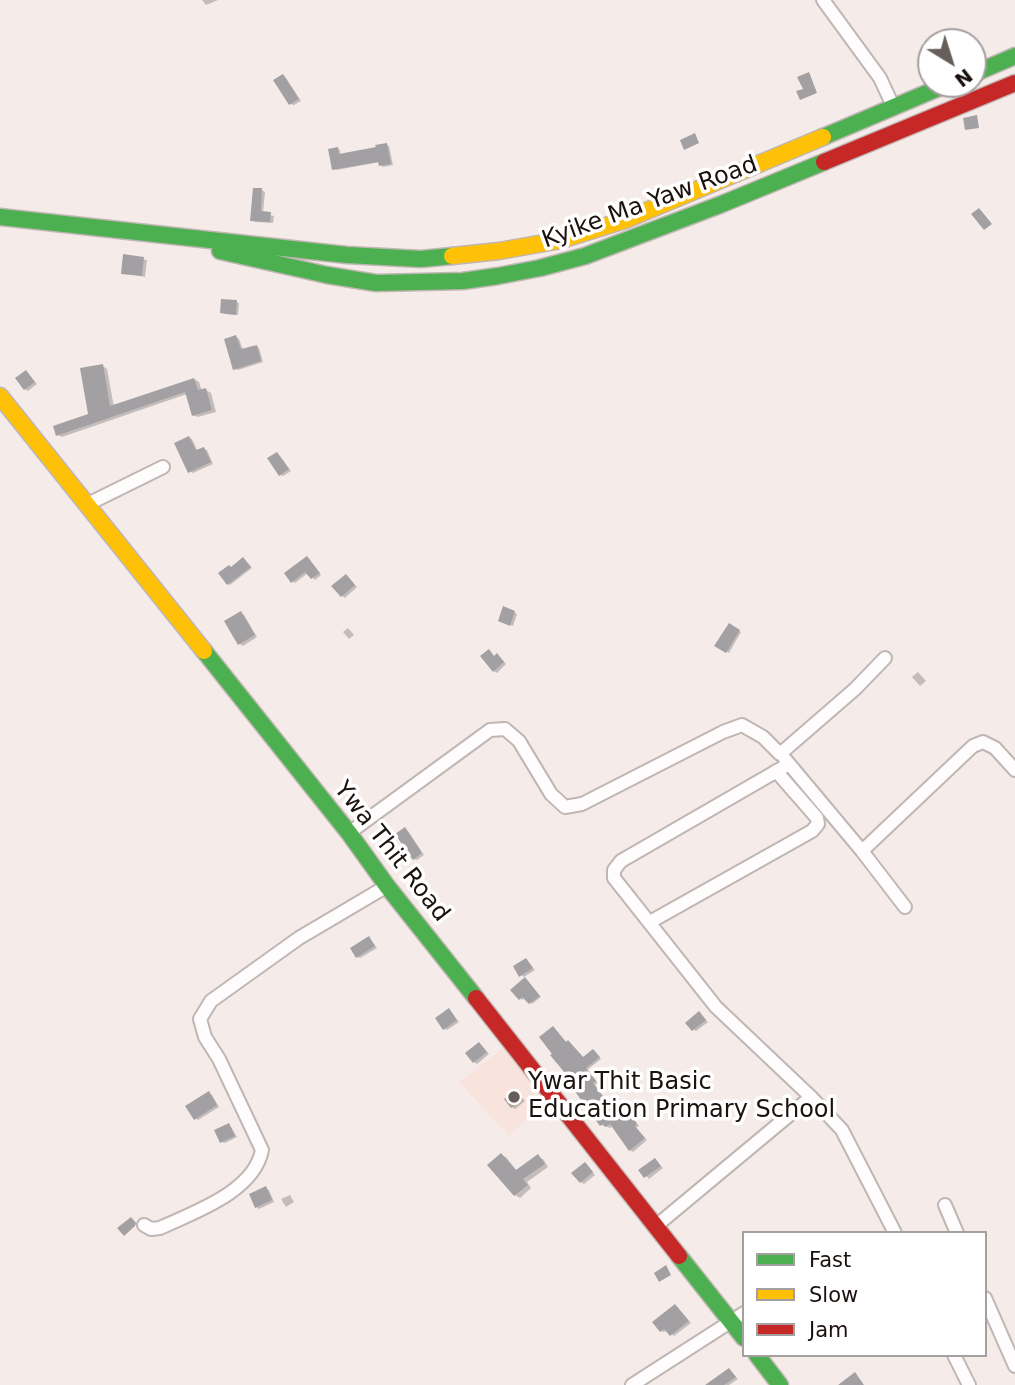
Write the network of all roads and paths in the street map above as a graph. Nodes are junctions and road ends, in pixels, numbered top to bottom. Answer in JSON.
{"nodes":[{"id":1,"x":823,"y":0,"type":"edge"},
{"id":2,"x":1015,"y":56,"type":"edge"},
{"id":3,"x":987,"y":68,"type":"edge"},
{"id":4,"x":1015,"y":83,"type":"edge"},
{"id":5,"x":917,"y":97,"type":"edge"},
{"id":6,"x":893,"y":107,"type":"junction"},
{"id":7,"x":0,"y":217,"type":"edge"},
{"id":8,"x":163,"y":234,"type":"junction"},
{"id":9,"x":0,"y":396,"type":"edge"},
{"id":10,"x":163,"y":467,"type":"dead end"},
{"id":11,"x":86,"y":505,"type":"junction"},
{"id":12,"x":885,"y":658,"type":"dead end"},
{"id":13,"x":785,"y":759,"type":"junction"},
{"id":14,"x":1015,"y":770,"type":"edge"},
{"id":15,"x":776,"y":771,"type":"junction"},
{"id":16,"x":349,"y":833,"type":"junction"},
{"id":17,"x":862,"y":851,"type":"junction"},
{"id":18,"x":387,"y":886,"type":"junction"},
{"id":19,"x":905,"y":907,"type":"dead end"},
{"id":20,"x":650,"y":922,"type":"junction"},
{"id":21,"x":811,"y":1097,"type":"junction"},
{"id":22,"x":945,"y":1205,"type":"dead end"},
{"id":23,"x":144,"y":1224,"type":"dead end"},
{"id":24,"x":656,"y":1226,"type":"junction"},
{"id":25,"x":894,"y":1231,"type":"edge"},
{"id":26,"x":956,"y":1231,"type":"edge"},
{"id":27,"x":987,"y":1303,"type":"edge"},
{"id":28,"x":738,"y":1318,"type":"edge"},
{"id":29,"x":759,"y":1357,"type":"edge"},
{"id":30,"x":955,"y":1357,"type":"edge"},
{"id":31,"x":1015,"y":1366,"type":"edge"},
{"id":32,"x":634,"y":1385,"type":"edge"},
{"id":33,"x":780,"y":1385,"type":"edge"},
{"id":34,"x":969,"y":1385,"type":"edge"}],
"edges":[{"from":1,"to":6,"type":"street"},
{"from":2,"to":3,"type":"main road"},
{"from":4,"to":8,"type":"main road","name":"Kyike Ma Yaw Road"},
{"from":5,"to":6,"type":"main road","name":"Kyike Ma Yaw Road"},
{"from":6,"to":8,"type":"main road","name":"Kyike Ma Yaw Road"},
{"from":7,"to":8,"type":"main road","name":"Kyike Ma Yaw Road"},
{"from":9,"to":11,"type":"main road","name":"Ywa Thit Road"},
{"from":10,"to":11,"type":"street"},
{"from":11,"to":16,"type":"main road","name":"Ywa Thit Road"},
{"from":12,"to":13,"type":"street"},
{"from":13,"to":15,"type":"street"},
{"from":13,"to":16,"type":"street"},
{"from":13,"to":17,"type":"street"},
{"from":14,"to":17,"type":"street"},
{"from":15,"to":20,"type":"street"},
{"from":15,"to":20,"type":"street"},
{"from":16,"to":18,"type":"main road","name":"Ywa Thit Road"},
{"from":17,"to":19,"type":"street"},
{"from":18,"to":23,"type":"street"},
{"from":18,"to":24,"type":"main road","name":"Ywa Thit Road"},
{"from":20,"to":21,"type":"street"},
{"from":21,"to":24,"type":"street"},
{"from":21,"to":25,"type":"street"},
{"from":22,"to":26,"type":"street"},
{"from":24,"to":28,"type":"main road","name":"Ywa Thit Road"},
{"from":27,"to":31,"type":"street"},
{"from":28,"to":32,"type":"street"},
{"from":29,"to":33,"type":"main road"},
{"from":30,"to":34,"type":"street"}]}
